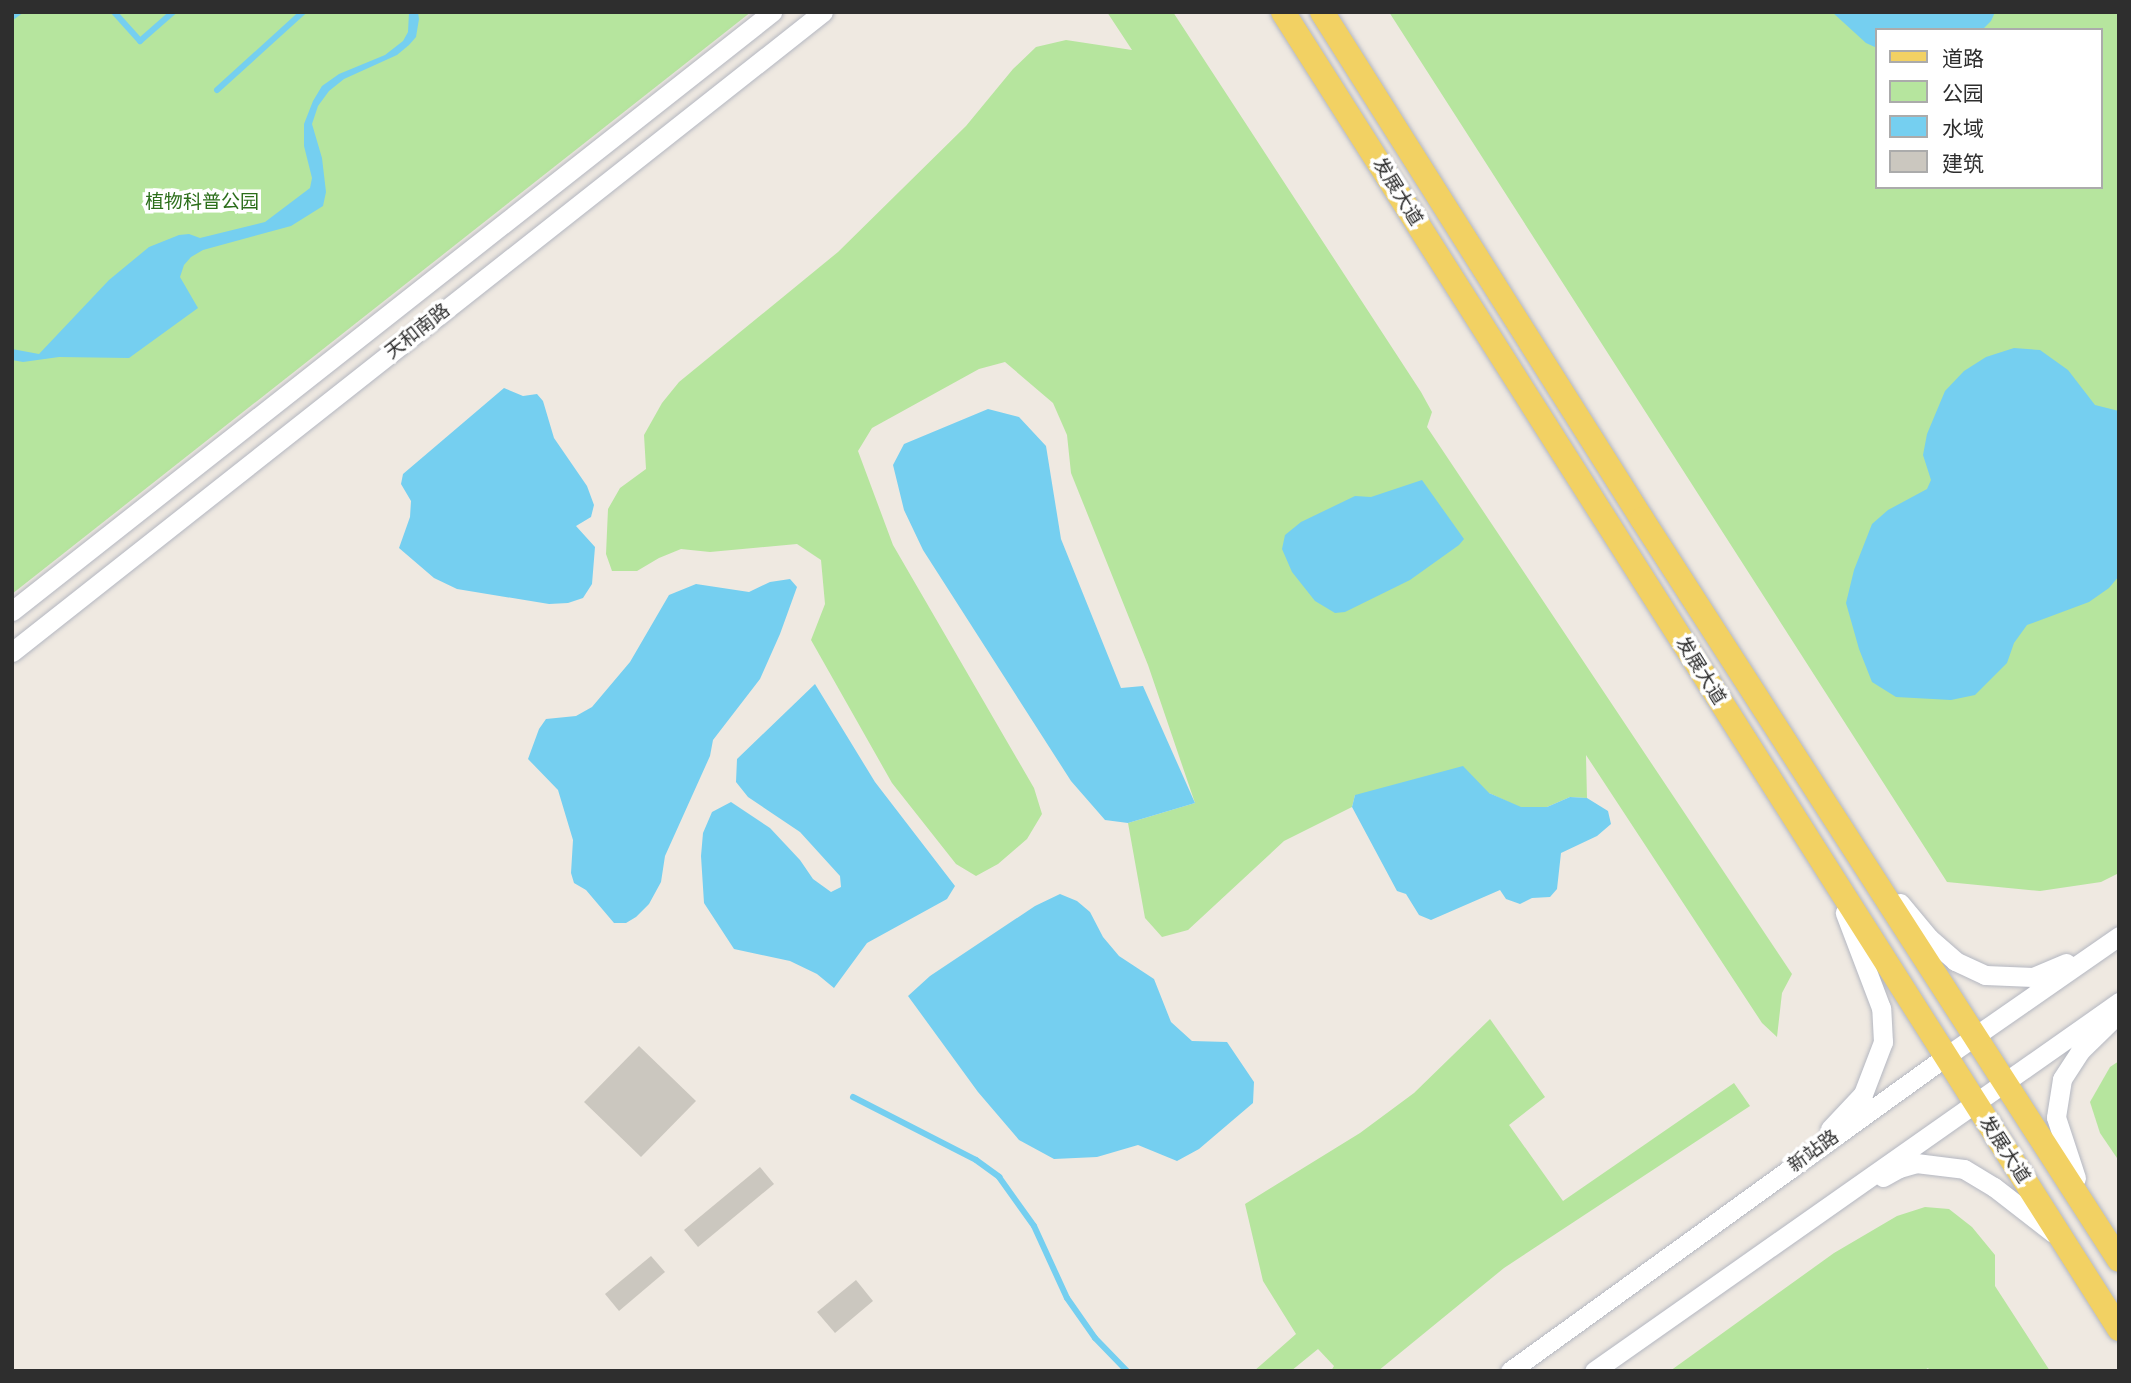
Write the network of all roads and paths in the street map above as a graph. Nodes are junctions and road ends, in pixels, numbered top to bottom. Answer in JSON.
{"nodes":[{"id":1,"x":772,"y":12,"type":"edge"},
{"id":2,"x":823,"y":12,"type":"edge"},
{"id":3,"x":1283,"y":12,"type":"edge"},
{"id":4,"x":1322,"y":12,"type":"edge"},
{"id":5,"x":12,"y":611,"type":"edge"},
{"id":6,"x":12,"y":652,"type":"edge"},
{"id":7,"x":1851,"y":843,"type":"junction"},
{"id":8,"x":1821,"y":862,"type":"junction"},
{"id":9,"x":2119,"y":935,"type":"edge"},
{"id":10,"x":2119,"y":1002,"type":"edge"},
{"id":11,"x":2119,"y":1013,"type":"edge"},
{"id":12,"x":1975,"y":1036,"type":"junction"},
{"id":13,"x":1945,"y":1057,"type":"junction"},
{"id":14,"x":2005,"y":1082,"type":"junction"},
{"id":15,"x":1973,"y":1102,"type":"junction"},
{"id":16,"x":1761,"y":1190,"type":"junction"},
{"id":17,"x":2094,"y":1221,"type":"junction"},
{"id":18,"x":1786,"y":1235,"type":"junction"},
{"id":19,"x":2062,"y":1240,"type":"junction"},
{"id":20,"x":2119,"y":1260,"type":"edge"},
{"id":21,"x":2119,"y":1329,"type":"edge"},
{"id":22,"x":1510,"y":1371,"type":"edge"},
{"id":23,"x":1594,"y":1371,"type":"edge"}],
"edges":[{"from":1,"to":5,"type":"street","name":"天和南路"},
{"from":2,"to":6,"type":"street","name":"天和南路"},
{"from":3,"to":8,"type":"main road","name":"发展大道"},
{"from":4,"to":7,"type":"main road","name":"发展大道"},
{"from":7,"to":9,"type":"street"},
{"from":7,"to":12,"type":"main road","name":"发展大道"},
{"from":8,"to":13,"type":"main road","name":"发展大道"},
{"from":8,"to":16,"type":"street"},
{"from":9,"to":12,"type":"street","name":"新站路"},
{"from":10,"to":14,"type":"street"},
{"from":11,"to":17,"type":"street"},
{"from":12,"to":13,"type":"street","name":"新站路"},
{"from":12,"to":14,"type":"main road","name":"发展大道"},
{"from":13,"to":15,"type":"main road","name":"发展大道"},
{"from":13,"to":16,"type":"street","name":"新站路"},
{"from":14,"to":15,"type":"street"},
{"from":14,"to":17,"type":"main road","name":"发展大道"},
{"from":15,"to":18,"type":"street"},
{"from":15,"to":19,"type":"main road","name":"发展大道"},
{"from":16,"to":22,"type":"street","name":"新站路"},
{"from":17,"to":20,"type":"main road","name":"发展大道"},
{"from":18,"to":19,"type":"street"},
{"from":18,"to":23,"type":"street"},
{"from":19,"to":21,"type":"main road","name":"发展大道"}]}
